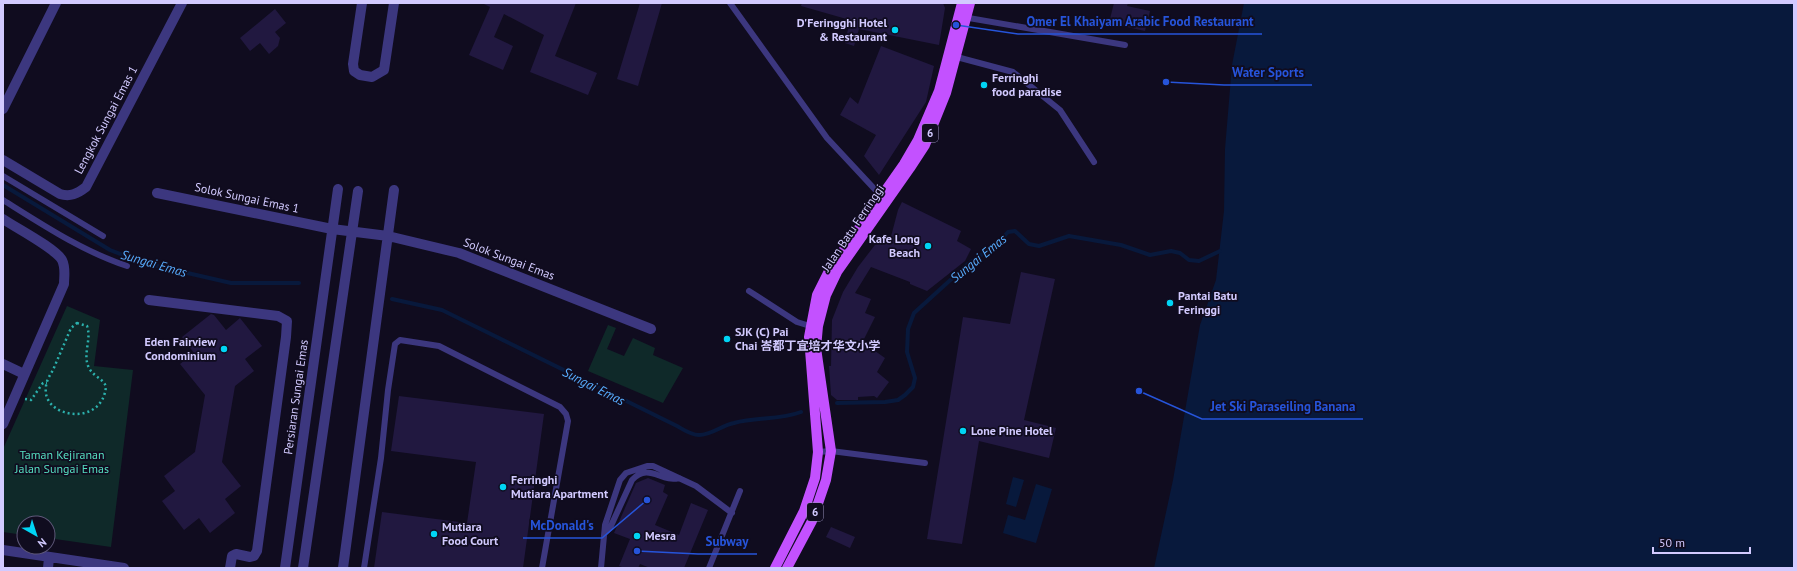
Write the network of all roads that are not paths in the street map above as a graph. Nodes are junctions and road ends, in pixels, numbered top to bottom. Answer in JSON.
{"nodes":[{"id":1,"x":56,"y":3,"type":"edge"},
{"id":2,"x":182,"y":3,"type":"edge"},
{"id":3,"x":362,"y":3,"type":"edge"},
{"id":4,"x":394,"y":3,"type":"edge"},
{"id":5,"x":730,"y":3,"type":"edge"},
{"id":6,"x":962,"y":3,"type":"edge"},
{"id":7,"x":970,"y":3,"type":"edge"},
{"id":8,"x":963,"y":17,"type":"junction"},
{"id":9,"x":1125,"y":45,"type":"dead end"},
{"id":10,"x":953,"y":56,"type":"junction"},
{"id":11,"x":3,"y":109,"type":"edge"},
{"id":12,"x":3,"y":160,"type":"edge"},
{"id":13,"x":1094,"y":162,"type":"dead end"},
{"id":14,"x":3,"y":176,"type":"edge"},
{"id":15,"x":338,"y":189,"type":"dead end"},
{"id":16,"x":394,"y":190,"type":"dead end"},
{"id":17,"x":358,"y":191,"type":"dead end"},
{"id":18,"x":157,"y":193,"type":"dead end"},
{"id":19,"x":883,"y":199,"type":"junction"},
{"id":20,"x":3,"y":200,"type":"edge"},
{"id":21,"x":3,"y":219,"type":"edge"},
{"id":22,"x":332,"y":229,"type":"junction"},
{"id":23,"x":353,"y":231,"type":"junction"},
{"id":24,"x":103,"y":236,"type":"dead end"},
{"id":25,"x":388,"y":236,"type":"junction"},
{"id":26,"x":127,"y":266,"type":"dead end"},
{"id":27,"x":749,"y":291,"type":"dead end"},
{"id":28,"x":149,"y":300,"type":"dead end"},
{"id":29,"x":814,"y":326,"type":"junction"},
{"id":30,"x":651,"y":329,"type":"dead end"},
{"id":31,"x":3,"y":364,"type":"edge"},
{"id":32,"x":24,"y":374,"type":"junction"},
{"id":33,"x":3,"y":424,"type":"edge"},
{"id":34,"x":818,"y":452,"type":"junction"},
{"id":35,"x":831,"y":452,"type":"junction"},
{"id":36,"x":924,"y":464,"type":"dead end"},
{"id":37,"x":679,"y":478,"type":"junction"},
{"id":38,"x":740,"y":491,"type":"dead end"},
{"id":39,"x":732,"y":513,"type":"junction"},
{"id":40,"x":605,"y":533,"type":"junction"},
{"id":41,"x":3,"y":550,"type":"edge"},
{"id":42,"x":49,"y":563,"type":"edge"},
{"id":43,"x":124,"y":568,"type":"edge"},
{"id":44,"x":230,"y":568,"type":"edge"},
{"id":45,"x":285,"y":568,"type":"edge"},
{"id":46,"x":303,"y":568,"type":"edge"},
{"id":47,"x":343,"y":568,"type":"edge"},
{"id":48,"x":364,"y":568,"type":"edge"},
{"id":49,"x":542,"y":568,"type":"edge"},
{"id":50,"x":601,"y":568,"type":"edge"},
{"id":51,"x":710,"y":568,"type":"edge"},
{"id":52,"x":775,"y":568,"type":"edge"},
{"id":53,"x":787,"y":568,"type":"edge"}],
"edges":[{"from":1,"to":11,"type":"street"},
{"from":2,"to":12,"type":"street","name":"Lengkok Sungai Emas 1"},
{"from":3,"to":4,"type":"street"},
{"from":5,"to":19,"type":"lane"},
{"from":6,"to":8,"type":"main road","name":"Jalan Batu Ferringgi","number":"6"},
{"from":7,"to":8,"type":"main road","name":"Jalan Batu Ferringgi","number":"6"},
{"from":8,"to":9,"type":"lane"},
{"from":8,"to":10,"type":"main road","name":"Jalan Batu Ferringgi","number":"6"},
{"from":10,"to":13,"type":"lane"},
{"from":10,"to":19,"type":"main road","name":"Jalan Batu Ferringgi","number":"6"},
{"from":14,"to":24,"type":"lane"},
{"from":15,"to":22,"type":"street","name":"Persiaran Sungai Emas"},
{"from":16,"to":25,"type":"street"},
{"from":17,"to":23,"type":"street"},
{"from":18,"to":22,"type":"street","name":"Solok Sungai Emas 1"},
{"from":19,"to":29,"type":"main road","name":"Jalan Batu Ferringgi","number":"6"},
{"from":20,"to":26,"type":"lane"},
{"from":21,"to":32,"type":"street"},
{"from":22,"to":23,"type":"street","name":"Solok Sungai Emas 1"},
{"from":22,"to":45,"type":"street","name":"Persiaran Sungai Emas"},
{"from":23,"to":25,"type":"street","name":"Solok Sungai Emas"},
{"from":23,"to":46,"type":"street"},
{"from":25,"to":30,"type":"street","name":"Solok Sungai Emas"},
{"from":25,"to":47,"type":"street"},
{"from":27,"to":29,"type":"lane"},
{"from":28,"to":44,"type":"street"},
{"from":29,"to":34,"type":"main road","name":"Jalan Batu Ferringgi","number":"6"},
{"from":29,"to":35,"type":"main road","name":"Jalan Batu Ferringgi","number":"6"},
{"from":31,"to":32,"type":"street"},
{"from":32,"to":33,"type":"street"},
{"from":34,"to":35,"type":"lane"},
{"from":34,"to":52,"type":"main road","name":"Jalan Batu Ferringgi","number":"6"},
{"from":35,"to":36,"type":"lane"},
{"from":35,"to":53,"type":"main road","name":"Jalan Batu Ferringgi","number":"6"},
{"from":37,"to":39,"type":"lane"},
{"from":37,"to":40,"type":"lane"},
{"from":37,"to":40,"type":"lane"},
{"from":38,"to":39,"type":"lane"},
{"from":39,"to":51,"type":"lane"},
{"from":40,"to":50,"type":"lane"},
{"from":41,"to":42,"type":"street"},
{"from":42,"to":43,"type":"street"},
{"from":48,"to":49,"type":"lane"}]}
